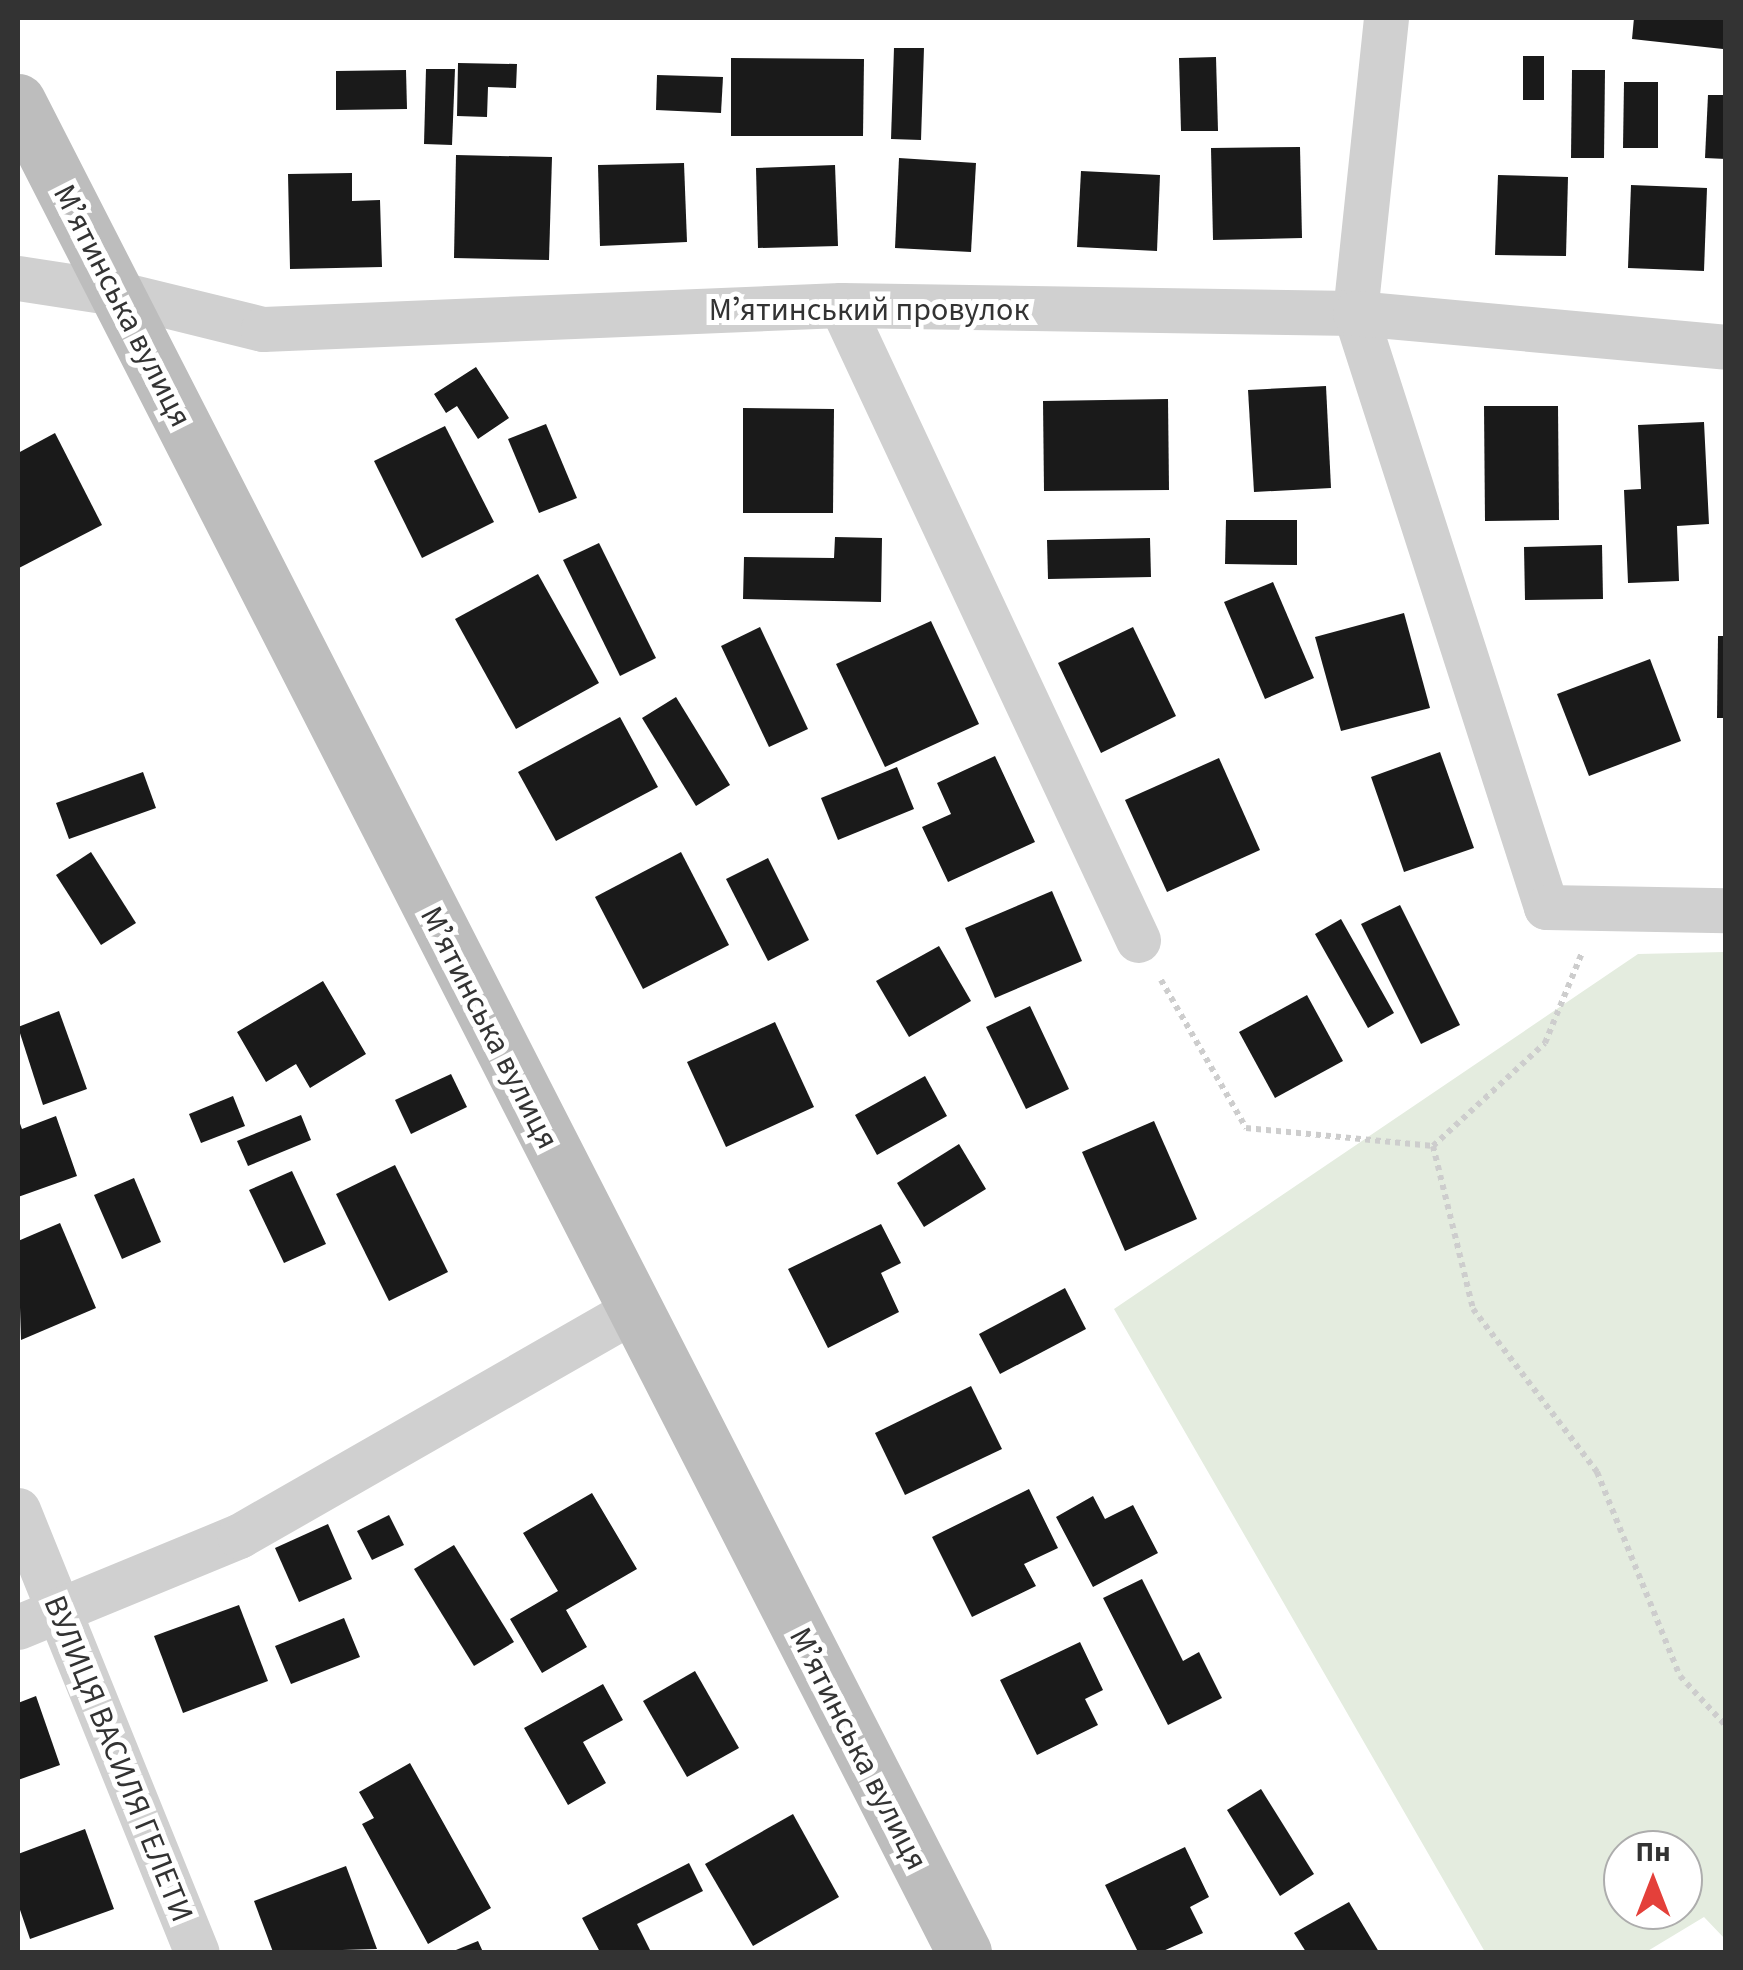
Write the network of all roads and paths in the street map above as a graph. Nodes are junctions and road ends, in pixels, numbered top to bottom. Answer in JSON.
{"nodes":[{"id":1,"x":1386,"y":18,"type":"edge"},
{"id":2,"x":18,"y":101,"type":"edge"},
{"id":3,"x":18,"y":278,"type":"edge"},
{"id":4,"x":116,"y":292,"type":"junction"},
{"id":5,"x":841,"y":305,"type":"junction"},
{"id":6,"x":1355,"y":313,"type":"junction"},
{"id":7,"x":1726,"y":347,"type":"edge"},
{"id":8,"x":1600,"y":908,"type":"junction"},
{"id":9,"x":1726,"y":910,"type":"edge"},
{"id":10,"x":1138,"y":940,"type":"joint"},
{"id":11,"x":1433,"y":1146,"type":"junction"},
{"id":12,"x":632,"y":1311,"type":"junction"},
{"id":13,"x":18,"y":1510,"type":"edge"},
{"id":14,"x":38,"y":1619,"type":"edge"},
{"id":15,"x":1726,"y":1726,"type":"edge"},
{"id":16,"x":196,"y":1952,"type":"edge"},
{"id":17,"x":964,"y":1952,"type":"edge"}],
"edges":[{"from":1,"to":6,"type":"street"},
{"from":2,"to":4,"type":"street","name":"Мʼятинська вулиця"},
{"from":3,"to":4,"type":"street","name":"Мʼятинський провулок"},
{"from":4,"to":5,"type":"street","name":"Мʼятинський провулок"},
{"from":4,"to":12,"type":"street","name":"Мʼятинська вулиця"},
{"from":5,"to":6,"type":"street","name":"Мʼятинський провулок"},
{"from":5,"to":10,"type":"street"},
{"from":6,"to":7,"type":"street","name":"Мʼятинський провулок"},
{"from":6,"to":8,"type":"street"},
{"from":8,"to":9,"type":"street"},
{"from":8,"to":11,"type":"path"},
{"from":10,"to":11,"type":"path"},
{"from":11,"to":15,"type":"path"},
{"from":12,"to":14,"type":"street"},
{"from":12,"to":17,"type":"street","name":"Мʼятинська вулиця"},
{"from":13,"to":14,"type":"street","name":"ВУЛИЦЯ ВАСИЛЯ ГЕЛЕТИ"},
{"from":14,"to":16,"type":"street","name":"ВУЛИЦЯ ВАСИЛЯ ГЕЛЕТИ"}]}
